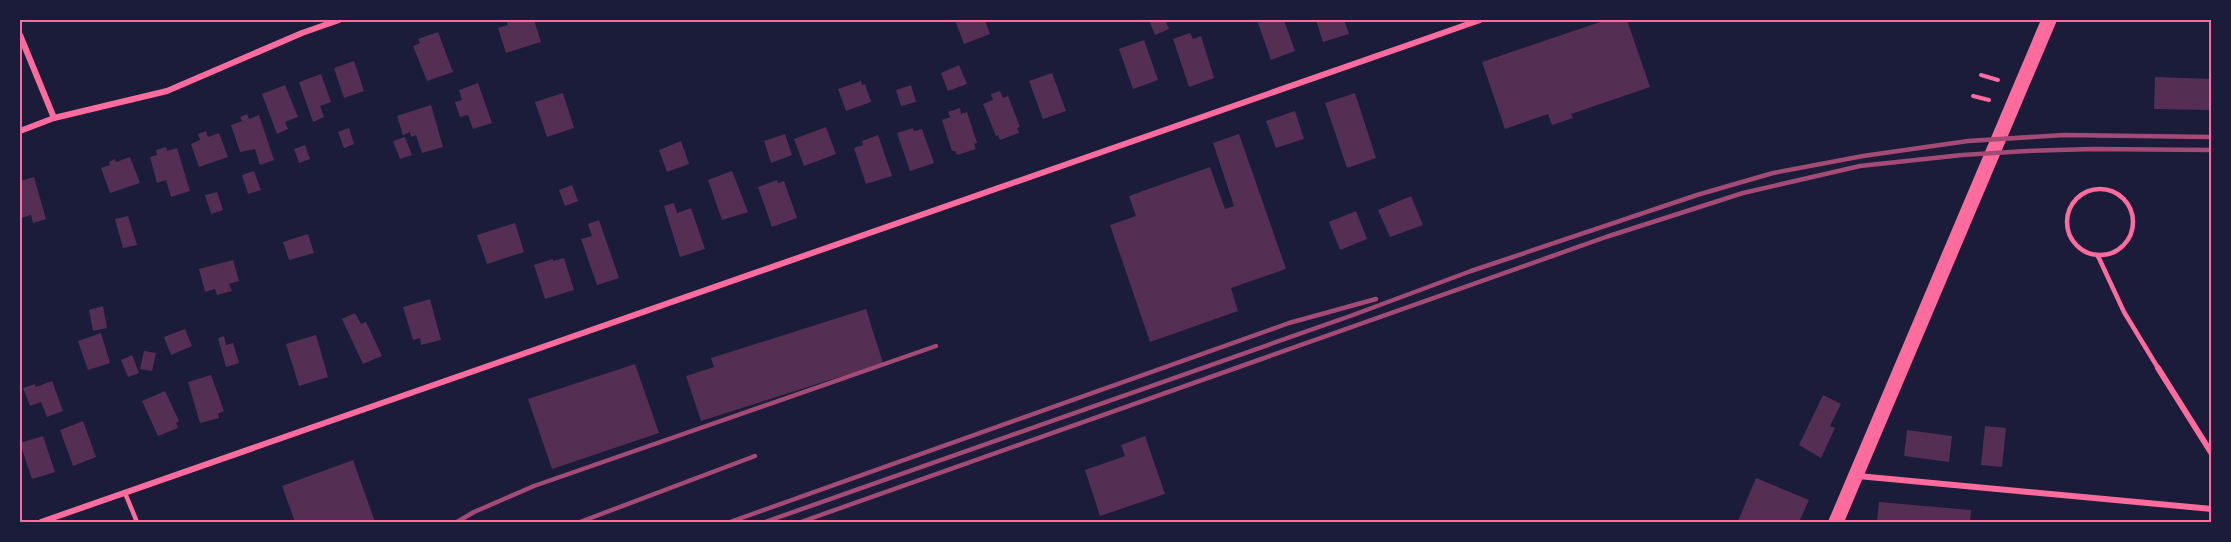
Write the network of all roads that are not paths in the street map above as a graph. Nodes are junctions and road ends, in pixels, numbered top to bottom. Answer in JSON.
{"nodes":[{"id":1,"x":339,"y":20,"type":"edge"},
{"id":2,"x":1480,"y":20,"type":"edge"},
{"id":3,"x":2049,"y":20,"type":"edge"},
{"id":4,"x":20,"y":35,"type":"edge"},
{"id":5,"x":54,"y":118,"type":"junction"},
{"id":6,"x":20,"y":130,"type":"edge"},
{"id":7,"x":2098,"y":256,"type":"junction"},
{"id":8,"x":2158,"y":368,"type":"joint"},
{"id":9,"x":2211,"y":454,"type":"edge"},
{"id":10,"x":1857,"y":476,"type":"junction"},
{"id":11,"x":125,"y":493,"type":"junction"},
{"id":12,"x":2211,"y":510,"type":"edge"},
{"id":13,"x":41,"y":522,"type":"edge"},
{"id":14,"x":136,"y":522,"type":"edge"},
{"id":15,"x":1836,"y":522,"type":"edge"}],
"edges":[{"from":1,"to":5,"type":"street"},
{"from":2,"to":11,"type":"street"},
{"from":3,"to":10,"type":"main road"},
{"from":4,"to":5,"type":"street"},
{"from":5,"to":6,"type":"street"},
{"from":7,"to":7,"type":"lane"},
{"from":7,"to":8,"type":"lane"},
{"from":8,"to":9,"type":"street"},
{"from":10,"to":12,"type":"street"},
{"from":10,"to":15,"type":"main road"},
{"from":11,"to":13,"type":"street"},
{"from":11,"to":14,"type":"lane"}]}
